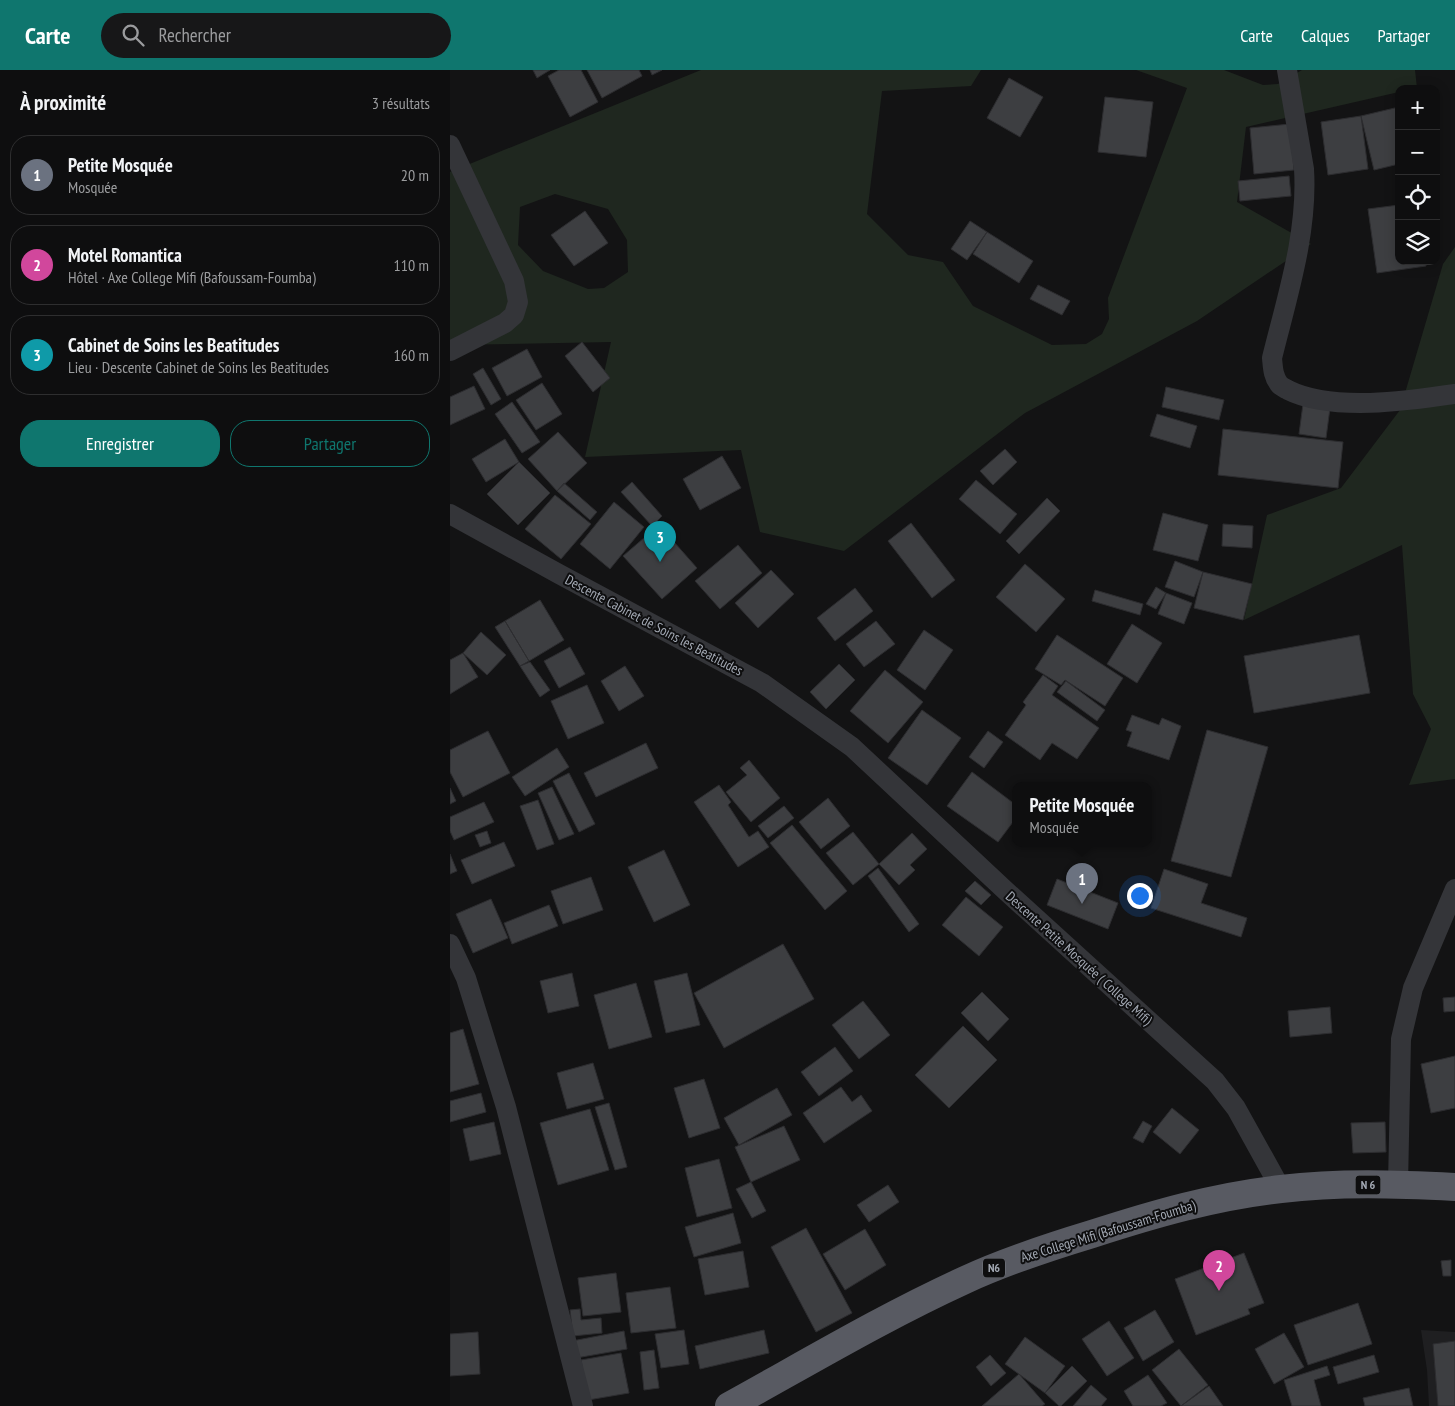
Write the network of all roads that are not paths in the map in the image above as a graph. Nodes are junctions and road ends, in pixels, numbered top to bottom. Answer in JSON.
{"nodes":[{"id":1,"x":1287,"y":70,"type":"edge"},
{"id":2,"x":450,"y":146,"type":"edge"},
{"id":3,"x":450,"y":351,"type":"edge"},
{"id":4,"x":1455,"y":394,"type":"edge"},
{"id":5,"x":450,"y":514,"type":"edge"},
{"id":6,"x":852,"y":746,"type":"joint"},
{"id":7,"x":1455,"y":889,"type":"edge"},
{"id":8,"x":450,"y":944,"type":"edge"},
{"id":9,"x":1398,"y":1185,"type":"junction"},
{"id":10,"x":1455,"y":1187,"type":"edge"},
{"id":11,"x":1281,"y":1189,"type":"junction"},
{"id":12,"x":583,"y":1406,"type":"edge"},
{"id":13,"x":729,"y":1406,"type":"edge"}],
"edges":[{"from":1,"to":4,"type":"street"},
{"from":2,"to":3,"type":"street"},
{"from":5,"to":6,"type":"street","name":"Descente Cabinet de Soins les Beatitudes"},
{"from":6,"to":11,"type":"street","name":"Descente Petite Mosquée ( College Mifi)"},
{"from":7,"to":9,"type":"street"},
{"from":8,"to":12,"type":"street"},
{"from":9,"to":10,"type":"highway","number":"N 6"},
{"from":9,"to":11,"type":"highway","number":"N 6"},
{"from":11,"to":13,"type":"highway","name":"Axe College Mifi (Bafoussam-Foumba)","number":"N6"}]}
